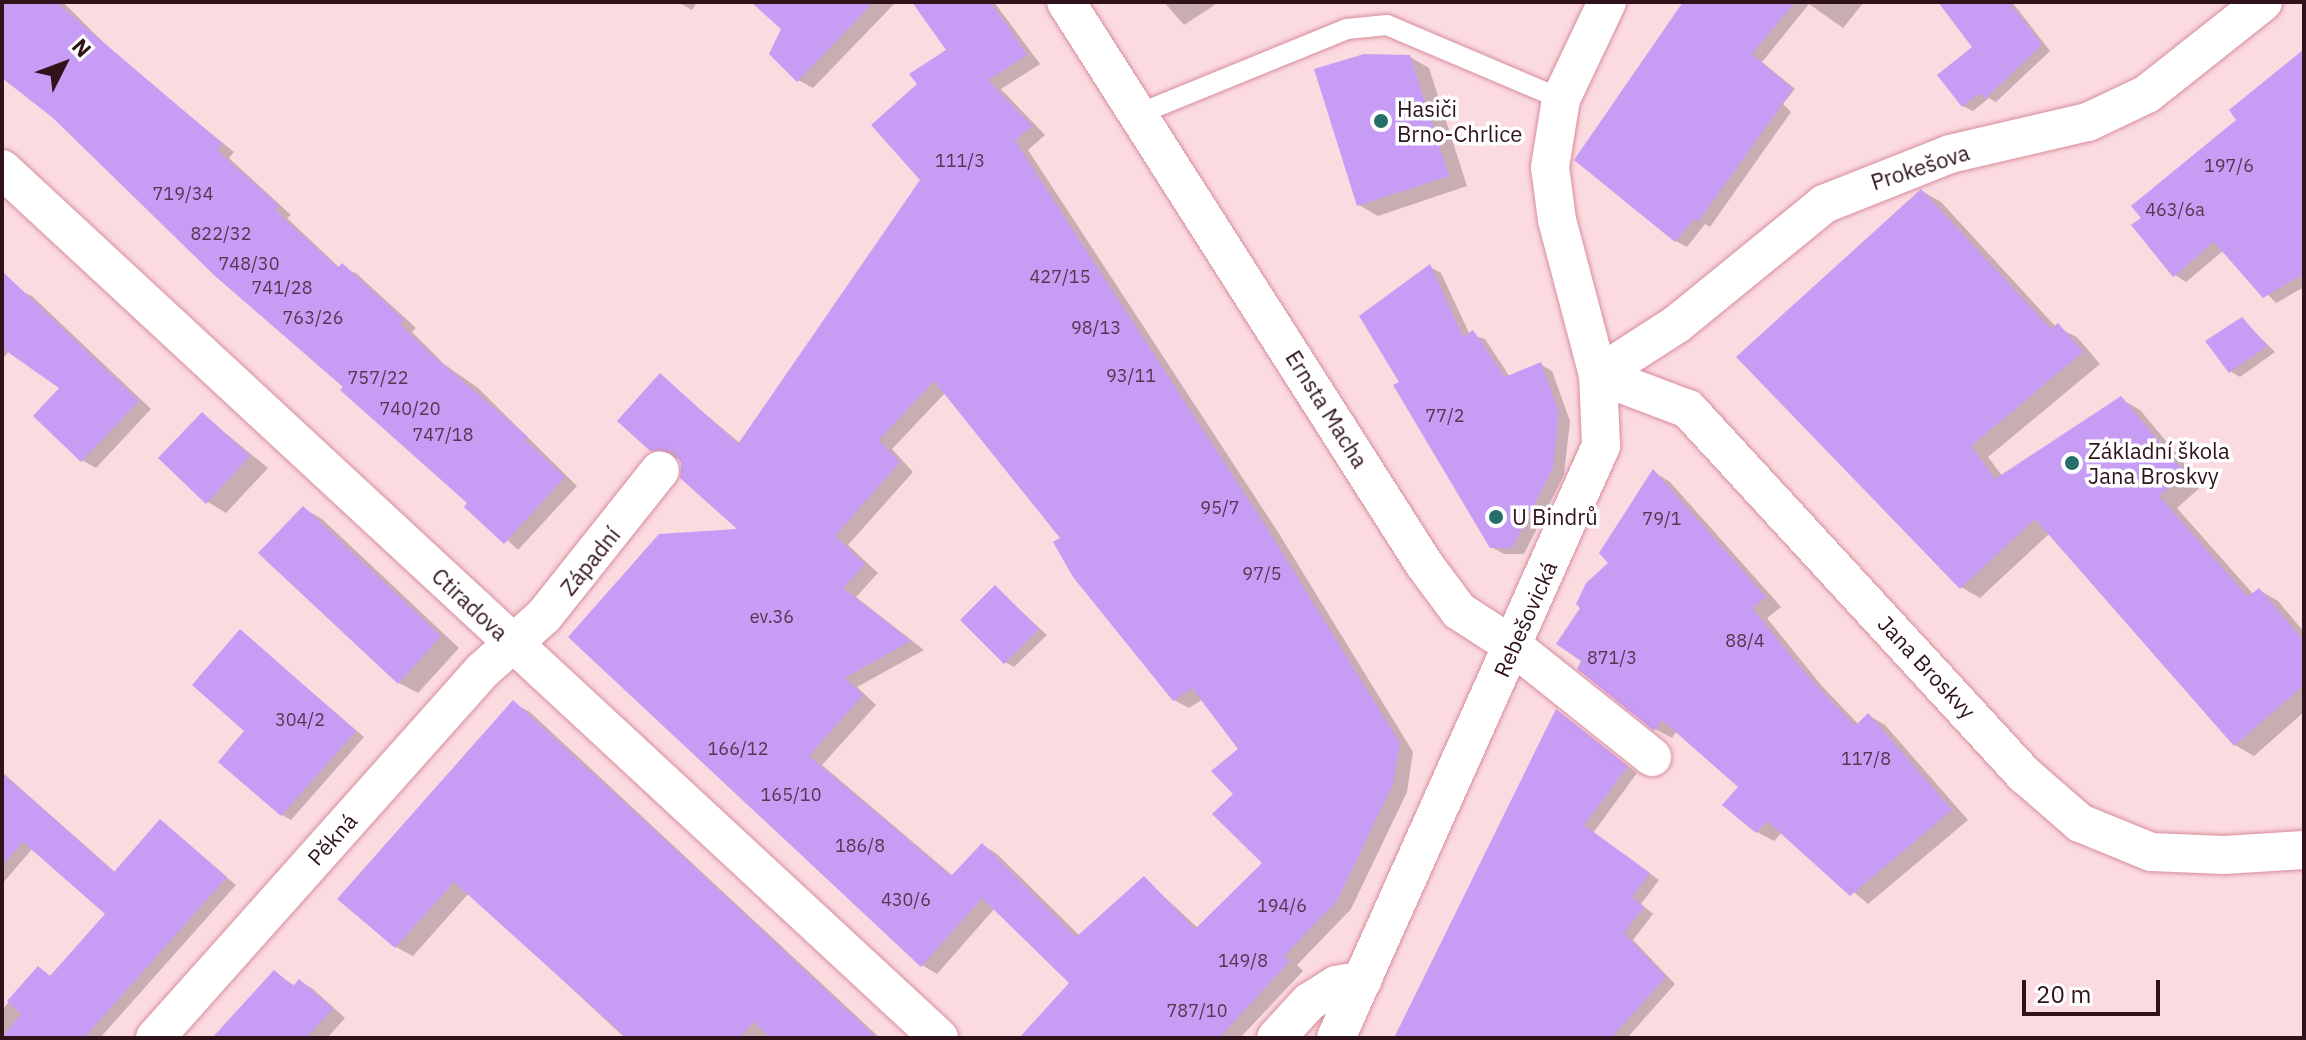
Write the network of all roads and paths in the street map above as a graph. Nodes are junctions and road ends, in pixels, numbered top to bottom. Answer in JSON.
{"nodes":[{"id":1,"x":1066,"y":2,"type":"edge"},
{"id":2,"x":1607,"y":2,"type":"edge"},
{"id":3,"x":2263,"y":2,"type":"edge"},
{"id":4,"x":1561,"y":99,"type":"junction"},
{"id":5,"x":1141,"y":113,"type":"junction"},
{"id":6,"x":2,"y":169,"type":"edge"},
{"id":7,"x":1598,"y":375,"type":"junction"},
{"id":8,"x":660,"y":470,"type":"dead end"},
{"id":9,"x":512,"y":643,"type":"junction"},
{"id":10,"x":1513,"y":646,"type":"junction"},
{"id":11,"x":1652,"y":757,"type":"dead end"},
{"id":12,"x":2304,"y":850,"type":"edge"},
{"id":13,"x":1363,"y":980,"type":"junction"},
{"id":14,"x":155,"y":1038,"type":"edge"},
{"id":15,"x":939,"y":1038,"type":"edge"},
{"id":16,"x":1276,"y":1038,"type":"edge"},
{"id":17,"x":1336,"y":1038,"type":"edge"}],
"edges":[{"from":1,"to":5,"type":"street","name":"Ernsta Macha"},
{"from":2,"to":4,"type":"street","name":"Rebešovická"},
{"from":3,"to":7,"type":"street","name":"Prokešova"},
{"from":4,"to":5,"type":"lane"},
{"from":4,"to":7,"type":"street","name":"Rebešovická"},
{"from":5,"to":10,"type":"street","name":"Ernsta Macha"},
{"from":6,"to":9,"type":"street","name":"Ctiradova"},
{"from":7,"to":10,"type":"street","name":"Rebešovická"},
{"from":7,"to":12,"type":"street","name":"Jana Broskvy"},
{"from":8,"to":9,"type":"street","name":"Západní"},
{"from":9,"to":14,"type":"street","name":"Pěkná"},
{"from":9,"to":15,"type":"street","name":"Ctiradova"},
{"from":10,"to":11,"type":"street","name":"Ernsta Macha"},
{"from":10,"to":13,"type":"street","name":"Rebešovická"},
{"from":13,"to":16,"type":"street"},
{"from":13,"to":17,"type":"street","name":"Rebešovická"}]}
